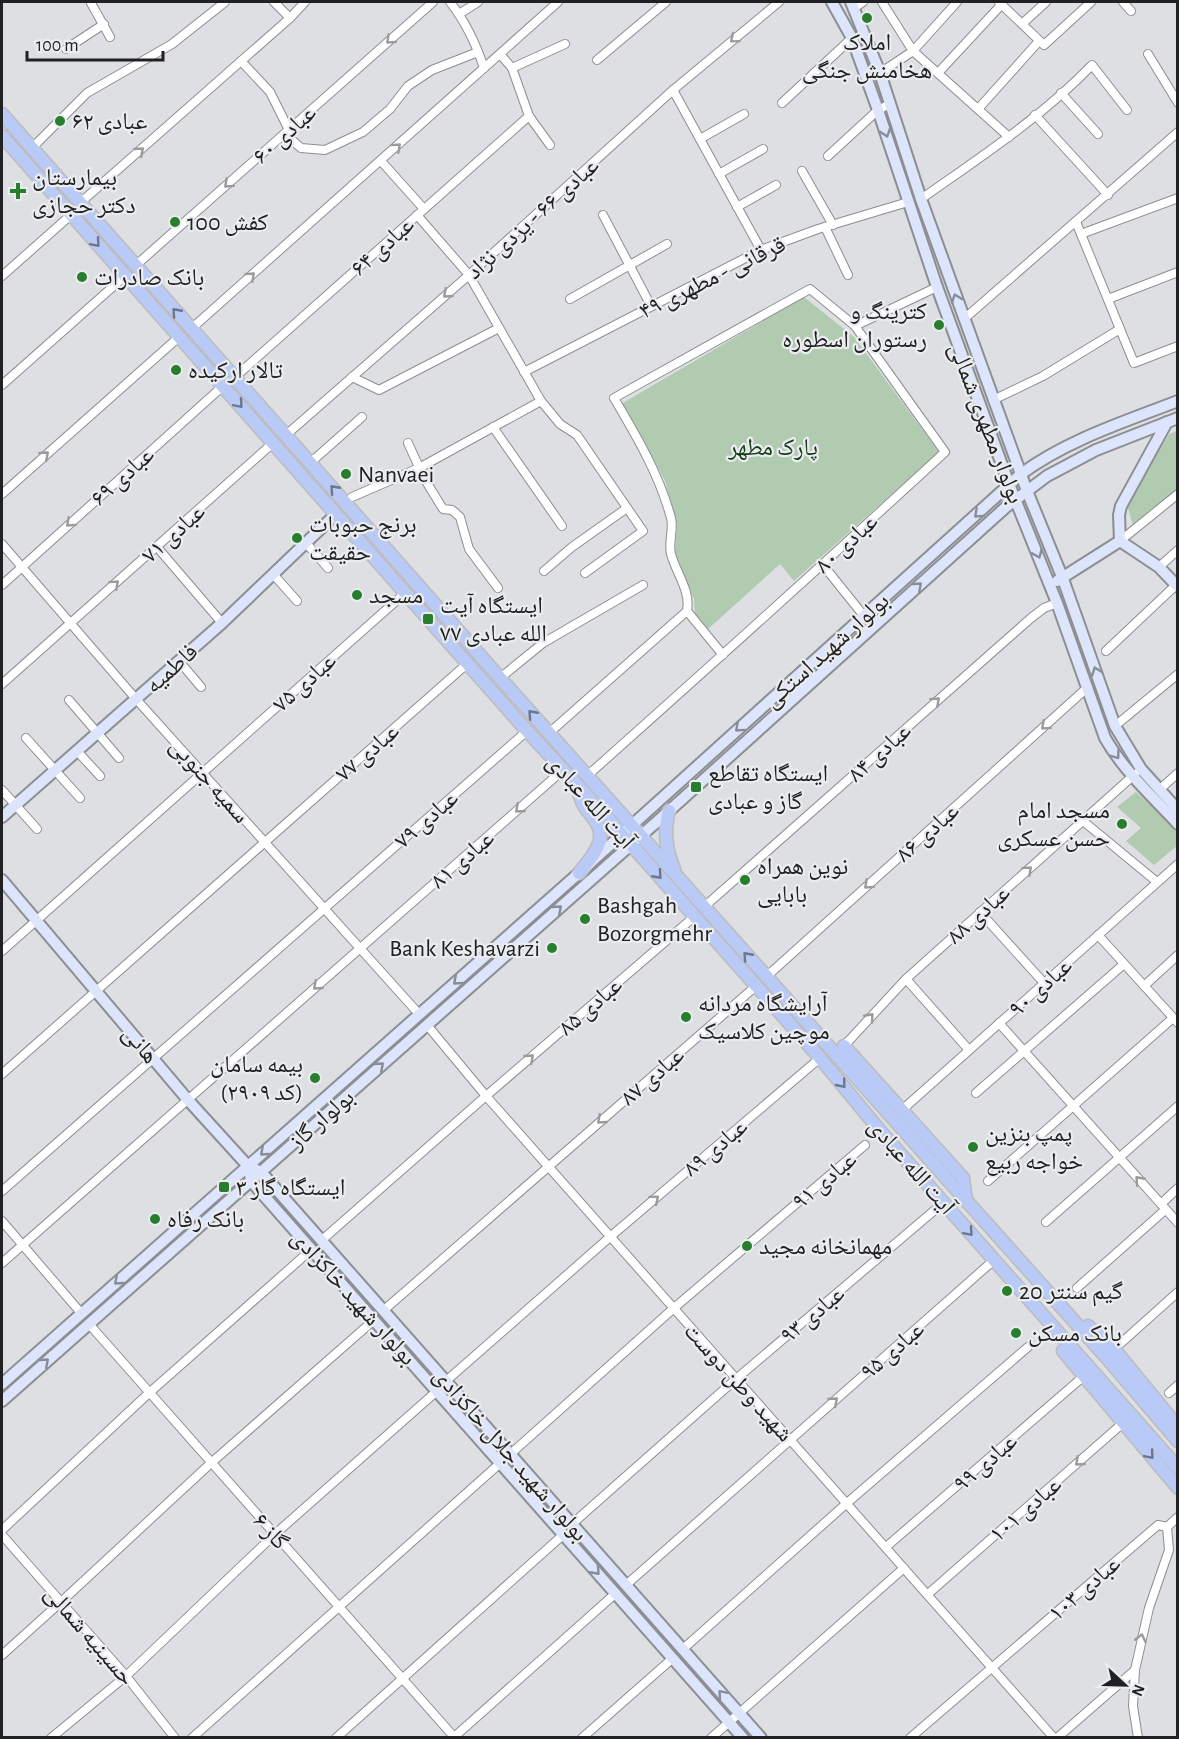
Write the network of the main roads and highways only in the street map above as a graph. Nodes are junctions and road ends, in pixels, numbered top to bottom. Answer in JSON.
{"nodes":[{"id":1,"x":832,"y":2,"type":"edge"},
{"id":2,"x":856,"y":4,"type":"edge"},
{"id":3,"x":2,"y":114,"type":"edge"},
{"id":4,"x":2,"y":136,"type":"edge"},
{"id":5,"x":2,"y":151,"type":"edge"},
{"id":6,"x":15,"y":151,"type":"junction"},
{"id":7,"x":1178,"y":401,"type":"edge"},
{"id":8,"x":1172,"y":420,"type":"edge"},
{"id":9,"x":1021,"y":474,"type":"junction"},
{"id":10,"x":1009,"y":484,"type":"junction"},
{"id":11,"x":1027,"y":491,"type":"junction"},
{"id":12,"x":1016,"y":500,"type":"junction"},
{"id":13,"x":336,"y":514,"type":"junction"},
{"id":14,"x":1120,"y":541,"type":"junction"},
{"id":15,"x":1063,"y":579,"type":"junction"},
{"id":16,"x":1050,"y":583,"type":"junction"},
{"id":17,"x":1177,"y":586,"type":"edge"},
{"id":18,"x":1137,"y":772,"type":"junction"},
{"id":19,"x":576,"y":786,"type":"junction"},
{"id":20,"x":1178,"y":810,"type":"edge"},
{"id":21,"x":669,"y":811,"type":"junction"},
{"id":22,"x":2,"y":817,"type":"edge"},
{"id":23,"x":1178,"y":824,"type":"edge"},
{"id":24,"x":626,"y":830,"type":"junction"},
{"id":25,"x":636,"y":841,"type":"junction"},
{"id":26,"x":579,"y":873,"type":"junction"},
{"id":27,"x":676,"y":876,"type":"junction"},
{"id":28,"x":2,"y":880,"type":"edge"},
{"id":29,"x":844,"y":1046,"type":"road end"},
{"id":30,"x":858,"y":1078,"type":"junction"},
{"id":31,"x":877,"y":1082,"type":"junction"},
{"id":32,"x":898,"y":1115,"type":"junction"},
{"id":33,"x":881,"y":1132,"type":"junction"},
{"id":34,"x":248,"y":1166,"type":"junction"},
{"id":35,"x":261,"y":1172,"type":"junction"},
{"id":36,"x":251,"y":1181,"type":"junction"},
{"id":37,"x":1066,"y":1313,"type":"junction"},
{"id":38,"x":1052,"y":1326,"type":"junction"},
{"id":39,"x":2,"y":1384,"type":"edge"},
{"id":40,"x":2,"y":1401,"type":"edge"},
{"id":41,"x":1178,"y":1427,"type":"edge"},
{"id":42,"x":1178,"y":1441,"type":"edge"},
{"id":43,"x":1178,"y":1468,"type":"edge"},
{"id":44,"x":1178,"y":1488,"type":"edge"},
{"id":45,"x":743,"y":1737,"type":"edge"},
{"id":46,"x":761,"y":1737,"type":"edge"}],
"edges":[{"from":1,"to":10,"type":"main road","name":"بولوار مطهری شمالی","one_way":true},
{"from":9,"to":2,"type":"main road","name":"بولوار مطهری شمالی","one_way":true},
{"from":24,"to":3,"type":"main road","name":"آیت الله عبادی","one_way":true},
{"from":4,"to":6,"type":"main road","name":"آیت الله عبادی"},
{"from":5,"to":6,"type":"main road"},
{"from":6,"to":13,"type":"main road","name":"آیت الله عبادی","one_way":true},
{"from":7,"to":9,"type":"main road","name":"بولوار شهید استکی"},
{"from":8,"to":11,"type":"main road","name":"بولوار شهید استکی"},
{"from":8,"to":14,"type":"main road"},
{"from":9,"to":10,"type":"main road","name":"بولوار شهید استکی"},
{"from":9,"to":11,"type":"main road","name":"بولوار مطهری شمالی"},
{"from":10,"to":12,"type":"main road","name":"بولوار مطهری شمالی"},
{"from":10,"to":24,"type":"main road","name":"بولوار شهید استکی","one_way":true},
{"from":11,"to":12,"type":"main road","name":"بولوار شهید استکی"},
{"from":11,"to":15,"type":"main road","name":"بولوار مطهری شمالی"},
{"from":12,"to":16,"type":"main road","name":"بولوار مطهری شمالی","one_way":true},
{"from":21,"to":12,"type":"main road","name":"بولوار شهید استکی","one_way":true},
{"from":13,"to":19,"type":"main road","name":"آیت الله عبادی"},
{"from":13,"to":22,"type":"main road","name":"فاطمیه"},
{"from":14,"to":15,"type":"main road"},
{"from":14,"to":17,"type":"main road"},
{"from":15,"to":16,"type":"main road"},
{"from":18,"to":15,"type":"main road","name":"بولوار مطهری شمالی","one_way":true},
{"from":16,"to":18,"type":"main road","name":"بولوار مطهری شمالی","one_way":true},
{"from":18,"to":20,"type":"main road","name":"بولوار مطهری شمالی"},
{"from":18,"to":23,"type":"main road","name":"بولوار مطهری شمالی"},
{"from":19,"to":24,"type":"main road","name":"آیت الله عبادی"},
{"from":19,"to":26,"type":"main road"},
{"from":21,"to":25,"type":"main road","name":"بولوار شهید استکی"},
{"from":21,"to":27,"type":"main road"},
{"from":24,"to":25,"type":"main road","name":"آیت الله عبادی"},
{"from":24,"to":26,"type":"main road","name":"بولوار گاز"},
{"from":25,"to":27,"type":"main road","name":"آیت الله عبادی"},
{"from":25,"to":33,"type":"main road","name":"آیت الله عبادی","one_way":true},
{"from":35,"to":25,"type":"main road","name":"بولوار گاز","one_way":true},
{"from":26,"to":34,"type":"main road","name":"بولوار گاز","one_way":true},
{"from":30,"to":27,"type":"main road","name":"آیت الله عبادی","one_way":true},
{"from":28,"to":34,"type":"main road","name":"هانی"},
{"from":29,"to":31,"type":"main road"},
{"from":30,"to":31,"type":"main road"},
{"from":30,"to":32,"type":"main road","name":"آیت الله عبادی"},
{"from":31,"to":32,"type":"main road"},
{"from":32,"to":33,"type":"main road"},
{"from":32,"to":37,"type":"main road","name":"آیت الله عبادی"},
{"from":33,"to":38,"type":"main road","name":"آیت الله عبادی","one_way":true},
{"from":34,"to":35,"type":"main road"},
{"from":34,"to":36,"type":"main road"},
{"from":34,"to":39,"type":"main road","name":"بولوار گاز","one_way":true},
{"from":35,"to":36,"type":"main road","name":"بولوار گاز"},
{"from":46,"to":35,"type":"main road","name":"بولوار شهید جلال خاکزادی","one_way":true},
{"from":40,"to":36,"type":"main road","name":"بولوار گاز","one_way":true},
{"from":36,"to":45,"type":"main road","name":"بولوار شهید خاکزادی","one_way":true},
{"from":37,"to":41,"type":"main road"},
{"from":37,"to":42,"type":"main road","name":"آیت الله عبادی"},
{"from":38,"to":43,"type":"main road","name":"آیت الله عبادی"},
{"from":38,"to":44,"type":"main road","one_way":true}]}
